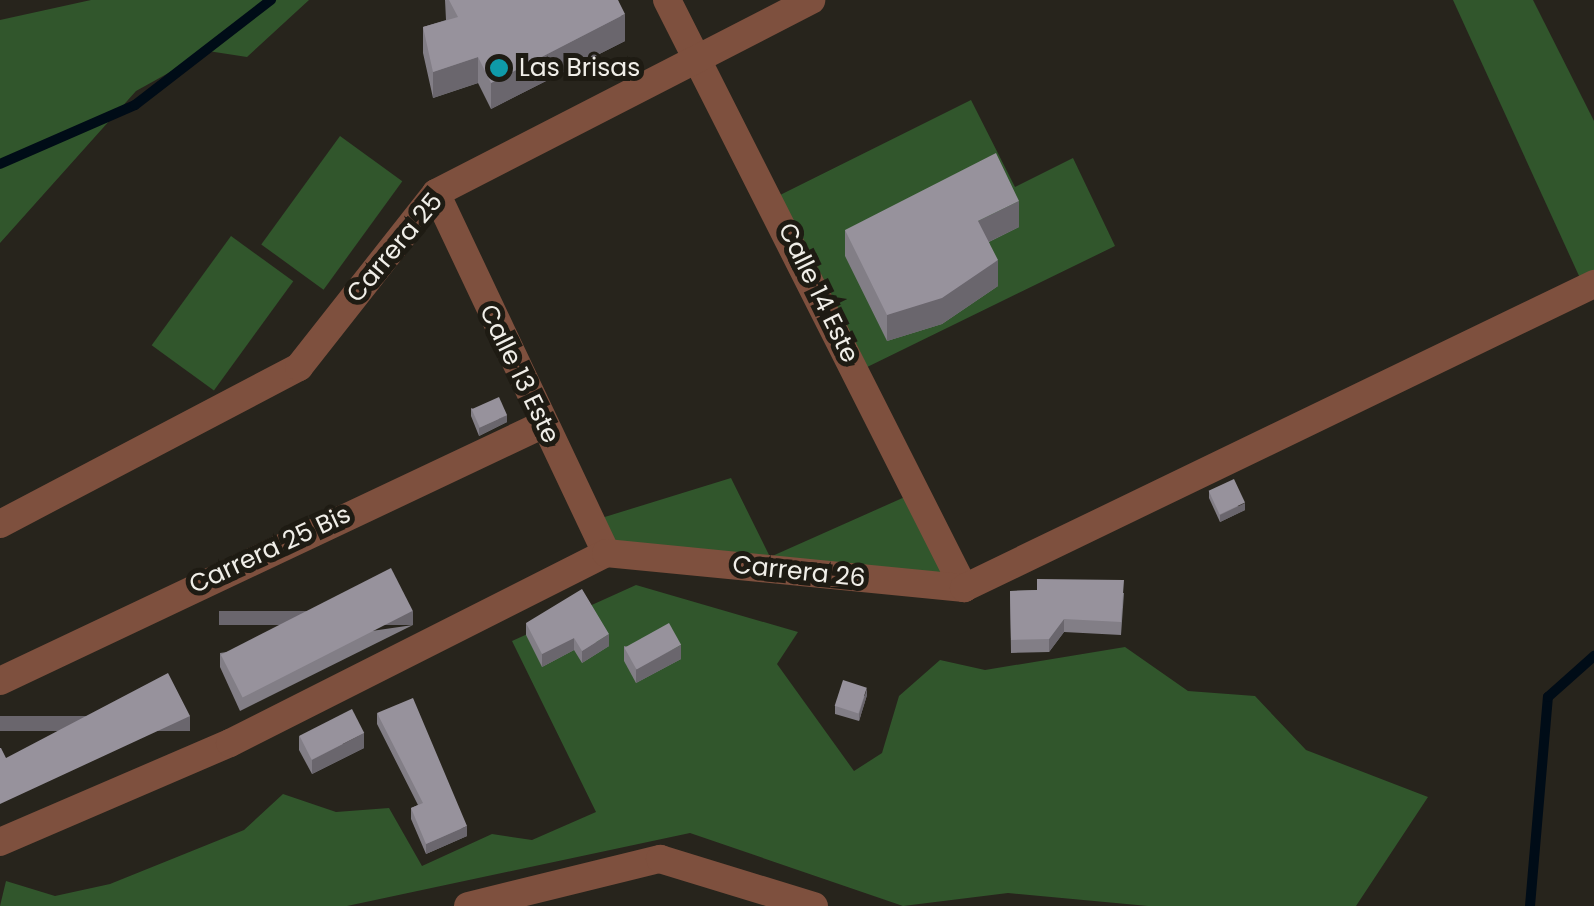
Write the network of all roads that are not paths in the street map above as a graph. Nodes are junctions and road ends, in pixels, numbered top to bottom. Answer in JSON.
{"nodes":[{"id":1,"x":666,"y":0,"type":"edge"},
{"id":2,"x":811,"y":0,"type":"edge"},
{"id":3,"x":698,"y":59,"type":"junction"},
{"id":4,"x":436,"y":193,"type":"junction"},
{"id":5,"x":1594,"y":284,"type":"edge"},
{"id":6,"x":542,"y":425,"type":"junction"},
{"id":7,"x":0,"y":524,"type":"edge"},
{"id":8,"x":606,"y":553,"type":"junction"},
{"id":9,"x":964,"y":588,"type":"junction"},
{"id":10,"x":0,"y":681,"type":"edge"},
{"id":11,"x":0,"y":842,"type":"edge"},
{"id":12,"x":468,"y":906,"type":"edge"},
{"id":13,"x":814,"y":906,"type":"edge"}],
"edges":[{"from":1,"to":3,"type":"street","name":"Calle 14 Este"},
{"from":2,"to":3,"type":"street","name":"Carrera 25"},
{"from":3,"to":4,"type":"street","name":"Carrera 25"},
{"from":3,"to":9,"type":"street","name":"Calle 14 Este"},
{"from":4,"to":6,"type":"street","name":"Calle 13 Este"},
{"from":4,"to":7,"type":"street","name":"Carrera 25"},
{"from":5,"to":9,"type":"street"},
{"from":6,"to":8,"type":"street","name":"Calle 13 Este"},
{"from":6,"to":10,"type":"street","name":"Carrera 25 Bis"},
{"from":8,"to":9,"type":"street","name":"Carrera 26"},
{"from":8,"to":11,"type":"street"},
{"from":12,"to":13,"type":"street"}]}
